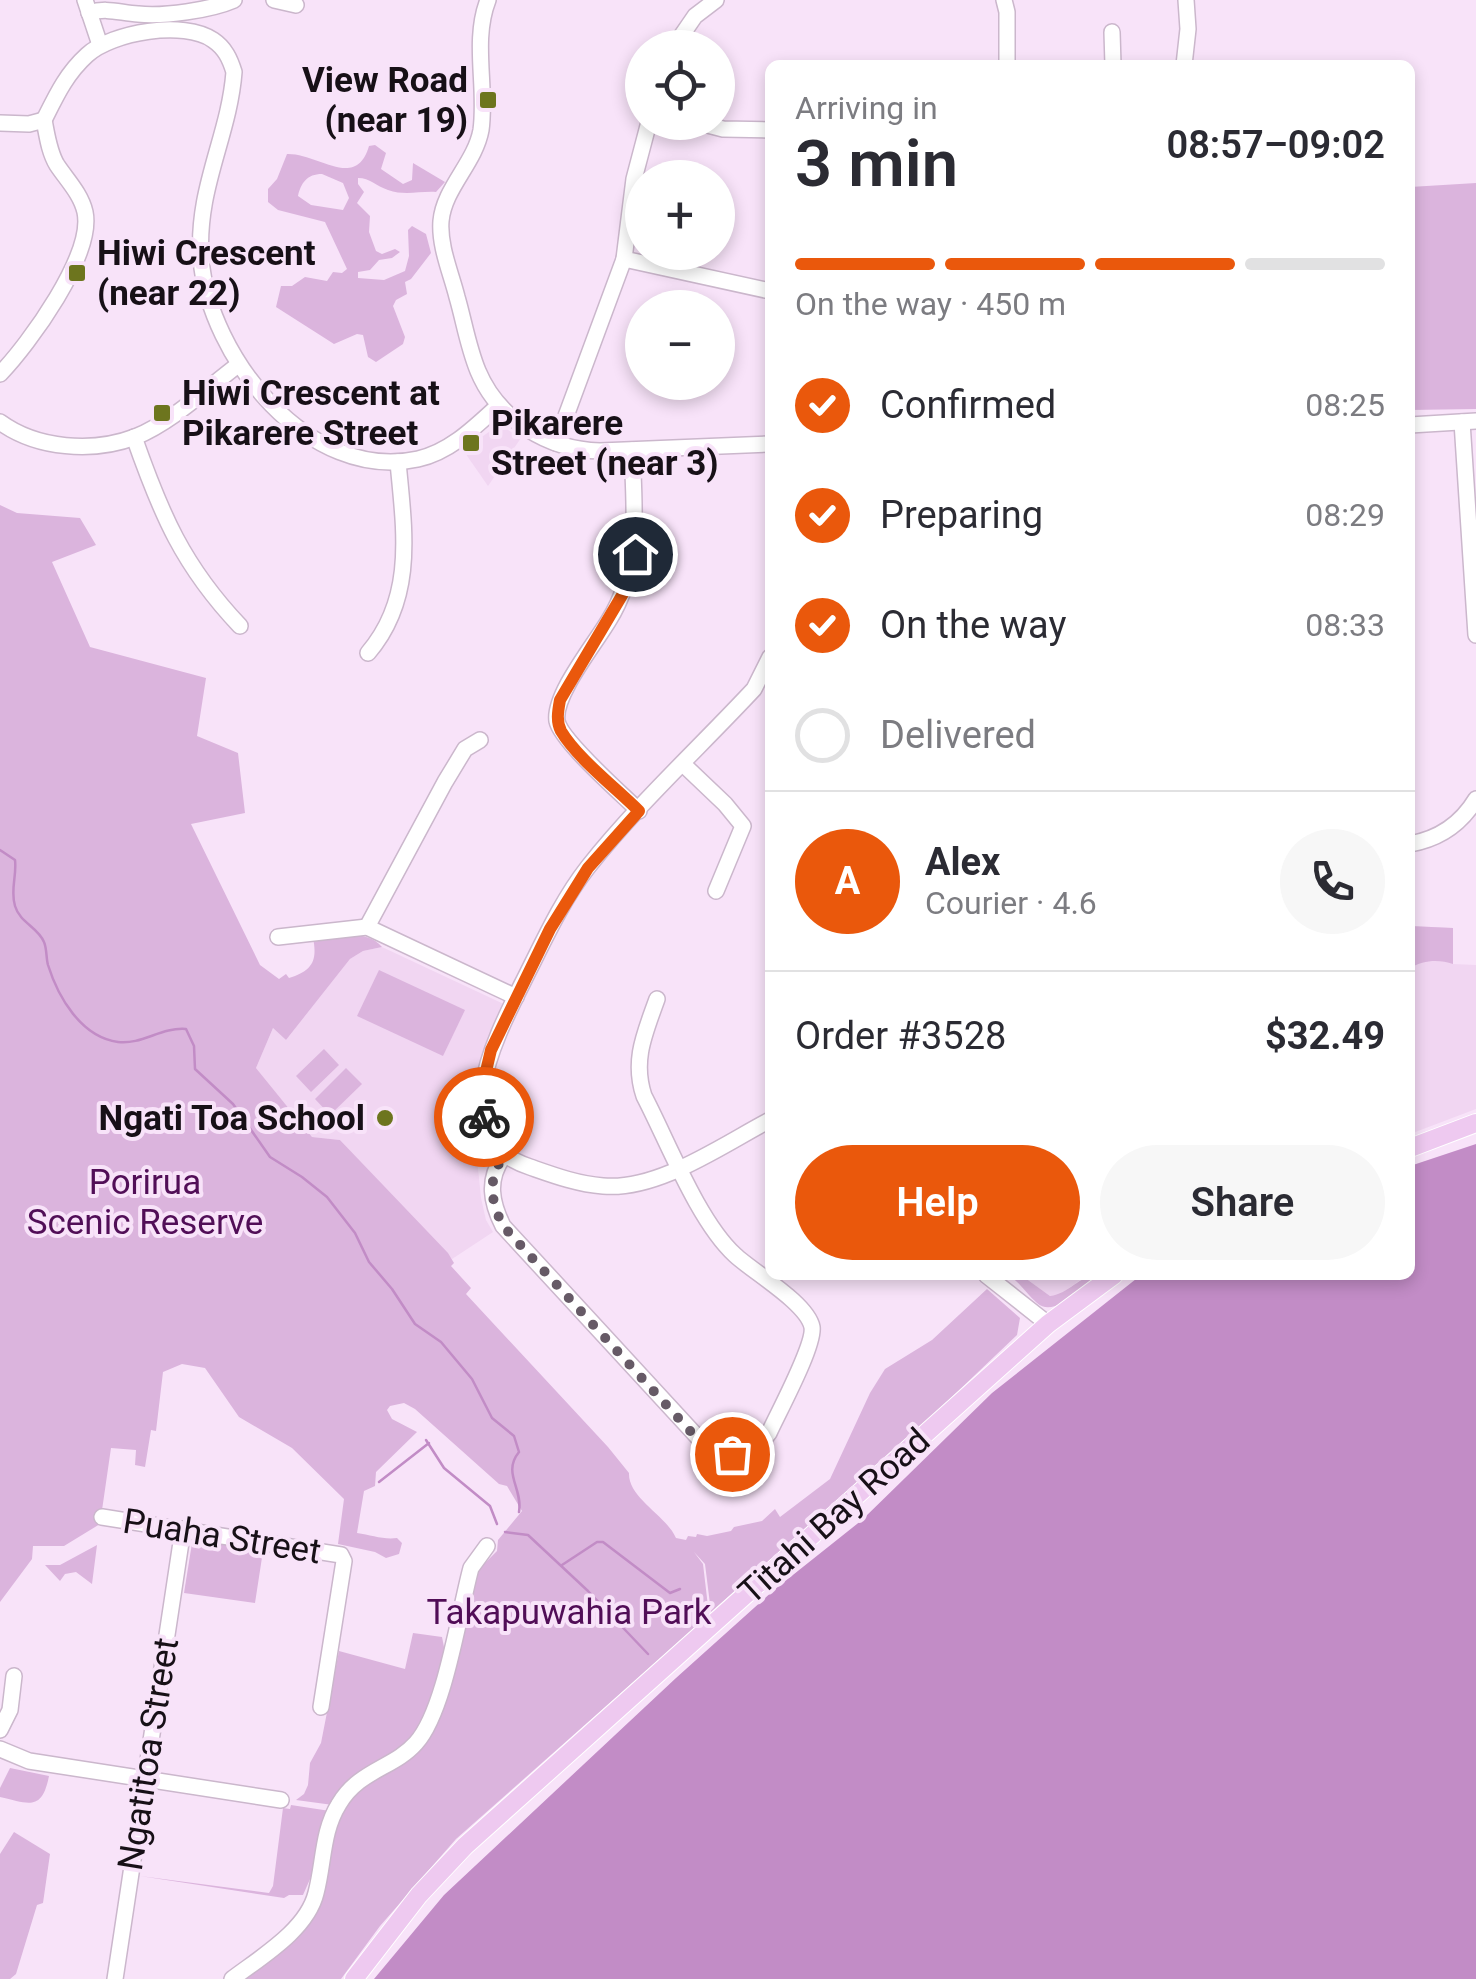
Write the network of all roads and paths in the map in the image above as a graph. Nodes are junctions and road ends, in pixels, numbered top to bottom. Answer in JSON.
{"nodes":[{"id":1,"x":234,"y":0,"type":"edge"},
{"id":2,"x":274,"y":0,"type":"edge"},
{"id":3,"x":488,"y":0,"type":"edge"},
{"id":4,"x":716,"y":0,"type":"edge"},
{"id":5,"x":1004,"y":0,"type":"edge"},
{"id":6,"x":1186,"y":0,"type":"edge"},
{"id":7,"x":296,"y":4,"type":"dead end"},
{"id":8,"x":87,"y":6,"type":"edge"},
{"id":9,"x":685,"y":30,"type":"edge"},
{"id":10,"x":1112,"y":32,"type":"dead end"},
{"id":11,"x":100,"y":46,"type":"junction"},
{"id":12,"x":1008,"y":60,"type":"edge"},
{"id":13,"x":1112,"y":60,"type":"edge"},
{"id":14,"x":1185,"y":60,"type":"edge"},
{"id":15,"x":44,"y":120,"type":"junction"},
{"id":16,"x":0,"y":123,"type":"edge"},
{"id":17,"x":735,"y":129,"type":"edge"},
{"id":18,"x":765,"y":130,"type":"edge"},
{"id":19,"x":644,"y":140,"type":"edge"},
{"id":20,"x":624,"y":259,"type":"junction"},
{"id":21,"x":765,"y":290,"type":"edge"},
{"id":22,"x":238,"y":366,"type":"junction"},
{"id":23,"x":0,"y":374,"type":"edge"},
{"id":24,"x":499,"y":406,"type":"junction"},
{"id":25,"x":1469,"y":421,"type":"edge"},
{"id":26,"x":0,"y":422,"type":"edge"},
{"id":27,"x":1415,"y":425,"type":"edge"},
{"id":28,"x":134,"y":437,"type":"junction"},
{"id":29,"x":556,"y":443,"type":"junction"},
{"id":30,"x":765,"y":444,"type":"edge"},
{"id":31,"x":632,"y":450,"type":"junction"},
{"id":32,"x":398,"y":462,"type":"junction"},
{"id":33,"x":240,"y":626,"type":"dead end"},
{"id":34,"x":1476,"y":636,"type":"edge"},
{"id":35,"x":368,"y":652,"type":"dead end"},
{"id":36,"x":765,"y":667,"type":"edge"},
{"id":37,"x":480,"y":740,"type":"dead end"},
{"id":38,"x":683,"y":764,"type":"junction"},
{"id":39,"x":1476,"y":799,"type":"edge"},
{"id":40,"x":639,"y":811,"type":"junction"},
{"id":41,"x":1415,"y":843,"type":"edge"},
{"id":42,"x":716,"y":891,"type":"dead end"},
{"id":43,"x":367,"y":927,"type":"junction"},
{"id":44,"x":278,"y":937,"type":"dead end"},
{"id":45,"x":516,"y":997,"type":"junction"},
{"id":46,"x":657,"y":999,"type":"dead end"},
{"id":47,"x":765,"y":1123,"type":"edge"},
{"id":48,"x":1476,"y":1123,"type":"edge"},
{"id":49,"x":1415,"y":1146,"type":"edge"},
{"id":50,"x":503,"y":1157,"type":"junction"},
{"id":51,"x":680,"y":1166,"type":"junction"},
{"id":52,"x":765,"y":1278,"type":"edge"},
{"id":53,"x":767,"y":1280,"type":"edge"},
{"id":54,"x":992,"y":1280,"type":"edge"},
{"id":55,"x":1107,"y":1280,"type":"edge"},
{"id":56,"x":1048,"y":1324,"type":"junction"},
{"id":57,"x":102,"y":1517,"type":"dead end"},
{"id":58,"x":183,"y":1529,"type":"junction"},
{"id":59,"x":487,"y":1546,"type":"dead end"},
{"id":60,"x":14,"y":1676,"type":"dead end"},
{"id":61,"x":321,"y":1707,"type":"dead end"},
{"id":62,"x":0,"y":1730,"type":"edge"},
{"id":63,"x":0,"y":1750,"type":"edge"},
{"id":64,"x":145,"y":1779,"type":"junction"},
{"id":65,"x":281,"y":1800,"type":"dead end"},
{"id":66,"x":115,"y":1979,"type":"edge"},
{"id":67,"x":232,"y":1979,"type":"edge"},
{"id":68,"x":354,"y":1979,"type":"edge"}],
"edges":[{"from":1,"to":8,"type":"street"},
{"from":2,"to":7,"type":"street"},
{"from":3,"to":24,"type":"street"},
{"from":4,"to":9,"type":"street"},
{"from":5,"to":12,"type":"street"},
{"from":6,"to":14,"type":"street"},
{"from":8,"to":11,"type":"street"},
{"from":10,"to":13,"type":"street"},
{"from":11,"to":15,"type":"street"},
{"from":11,"to":22,"type":"street"},
{"from":15,"to":16,"type":"street"},
{"from":15,"to":23,"type":"street"},
{"from":17,"to":18,"type":"street"},
{"from":19,"to":20,"type":"street"},
{"from":20,"to":21,"type":"street"},
{"from":20,"to":29,"type":"street"},
{"from":22,"to":28,"type":"street"},
{"from":22,"to":32,"type":"street"},
{"from":24,"to":29,"type":"street"},
{"from":24,"to":32,"type":"street"},
{"from":25,"to":27,"type":"street"},
{"from":25,"to":34,"type":"street"},
{"from":26,"to":28,"type":"street"},
{"from":28,"to":33,"type":"street"},
{"from":29,"to":31,"type":"street"},
{"from":30,"to":31,"type":"street"},
{"from":31,"to":40,"type":"street"},
{"from":32,"to":35,"type":"street"},
{"from":36,"to":38,"type":"street"},
{"from":37,"to":43,"type":"street"},
{"from":38,"to":40,"type":"street"},
{"from":38,"to":42,"type":"street"},
{"from":39,"to":41,"type":"street"},
{"from":40,"to":45,"type":"street"},
{"from":43,"to":44,"type":"street"},
{"from":43,"to":45,"type":"street"},
{"from":45,"to":50,"type":"street"},
{"from":46,"to":51,"type":"street"},
{"from":47,"to":51,"type":"street"},
{"from":48,"to":49,"type":"main road"},
{"from":50,"to":51,"type":"street"},
{"from":50,"to":53,"type":"street"},
{"from":51,"to":52,"type":"street"},
{"from":54,"to":56,"type":"street"},
{"from":55,"to":56,"type":"main road","name":"Titahi Bay Road"},
{"from":56,"to":68,"type":"main road","name":"Titahi Bay Road"},
{"from":57,"to":58,"type":"street","name":"Puaha Street"},
{"from":58,"to":61,"type":"street","name":"Puaha Street"},
{"from":58,"to":64,"type":"street","name":"Ngatitoa Street"},
{"from":59,"to":67,"type":"street"},
{"from":60,"to":62,"type":"street"},
{"from":63,"to":64,"type":"street"},
{"from":64,"to":65,"type":"street"},
{"from":64,"to":66,"type":"street","name":"Ngatitoa Street"}]}
